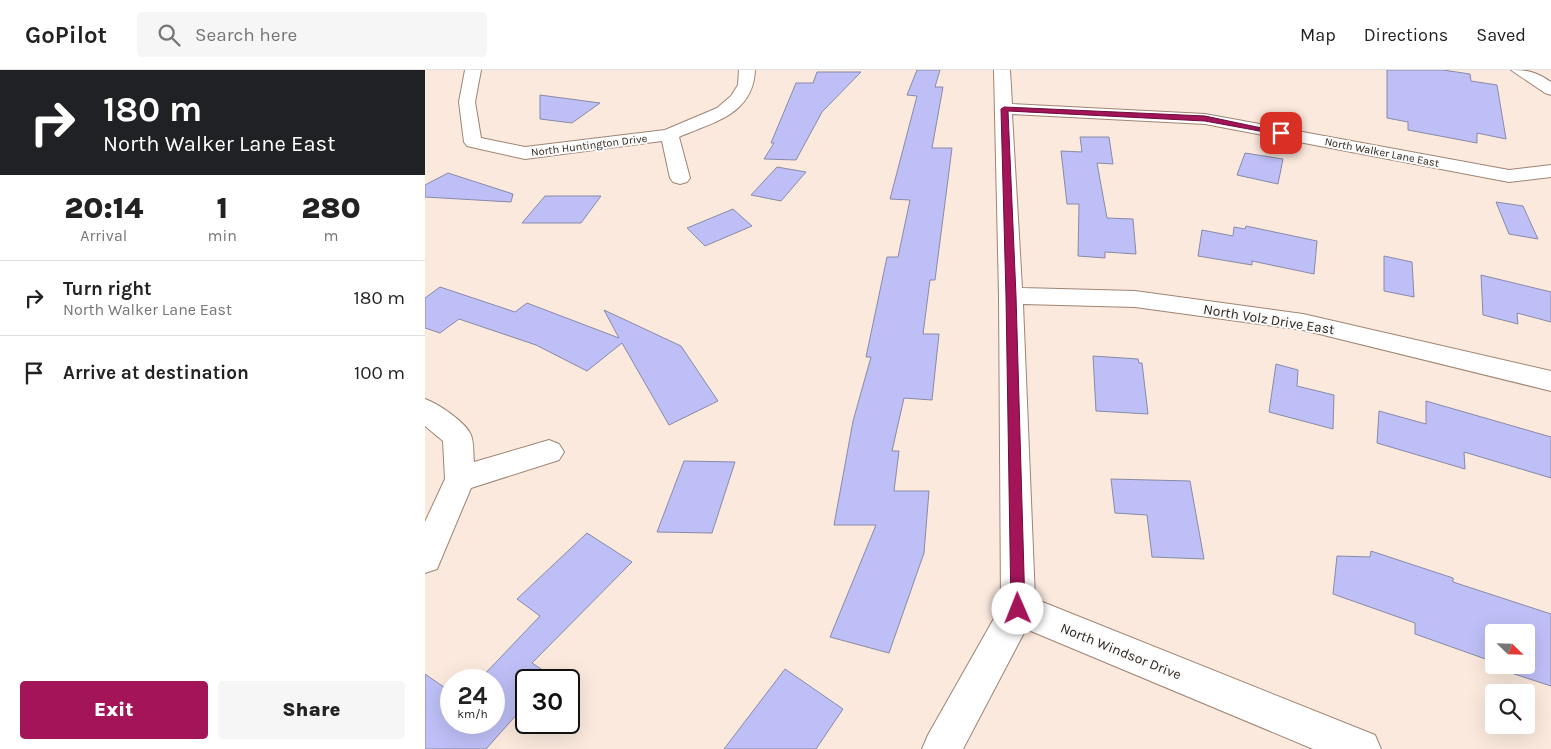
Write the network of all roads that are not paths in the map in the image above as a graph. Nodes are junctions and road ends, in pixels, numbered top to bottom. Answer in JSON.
{"nodes":[{"id":1,"x":473,"y":70,"type":"edge"},
{"id":2,"x":747,"y":70,"type":"edge"},
{"id":3,"x":1002,"y":70,"type":"edge"},
{"id":4,"x":1519,"y":70,"type":"edge"},
{"id":5,"x":1551,"y":90,"type":"edge"},
{"id":6,"x":1004,"y":109,"type":"junction"},
{"id":7,"x":669,"y":135,"type":"junction"},
{"id":8,"x":1551,"y":171,"type":"edge"},
{"id":9,"x":680,"y":178,"type":"dead end"},
{"id":10,"x":1011,"y":296,"type":"junction"},
{"id":11,"x":1551,"y":380,"type":"edge"},
{"id":12,"x":425,"y":410,"type":"edge"},
{"id":13,"x":549,"y":452,"type":"dead end"},
{"id":14,"x":460,"y":479,"type":"junction"},
{"id":15,"x":425,"y":558,"type":"edge"},
{"id":16,"x":1018,"y":609,"type":"junction"},
{"id":17,"x":942,"y":749,"type":"edge"},
{"id":18,"x":1361,"y":749,"type":"edge"}],
"edges":[{"from":1,"to":7,"type":"street","name":"North Huntington Drive"},
{"from":2,"to":7,"type":"street","name":"North Huntington Drive"},
{"from":3,"to":6,"type":"street"},
{"from":4,"to":5,"type":"street"},
{"from":6,"to":8,"type":"street","name":"North Walker Lane East"},
{"from":6,"to":10,"type":"street"},
{"from":7,"to":9,"type":"street"},
{"from":10,"to":11,"type":"street","name":"North Volz Drive East"},
{"from":10,"to":16,"type":"street"},
{"from":12,"to":14,"type":"street"},
{"from":13,"to":14,"type":"street"},
{"from":14,"to":15,"type":"street"},
{"from":16,"to":17,"type":"street"},
{"from":16,"to":18,"type":"street","name":"North Windsor Drive"}]}
